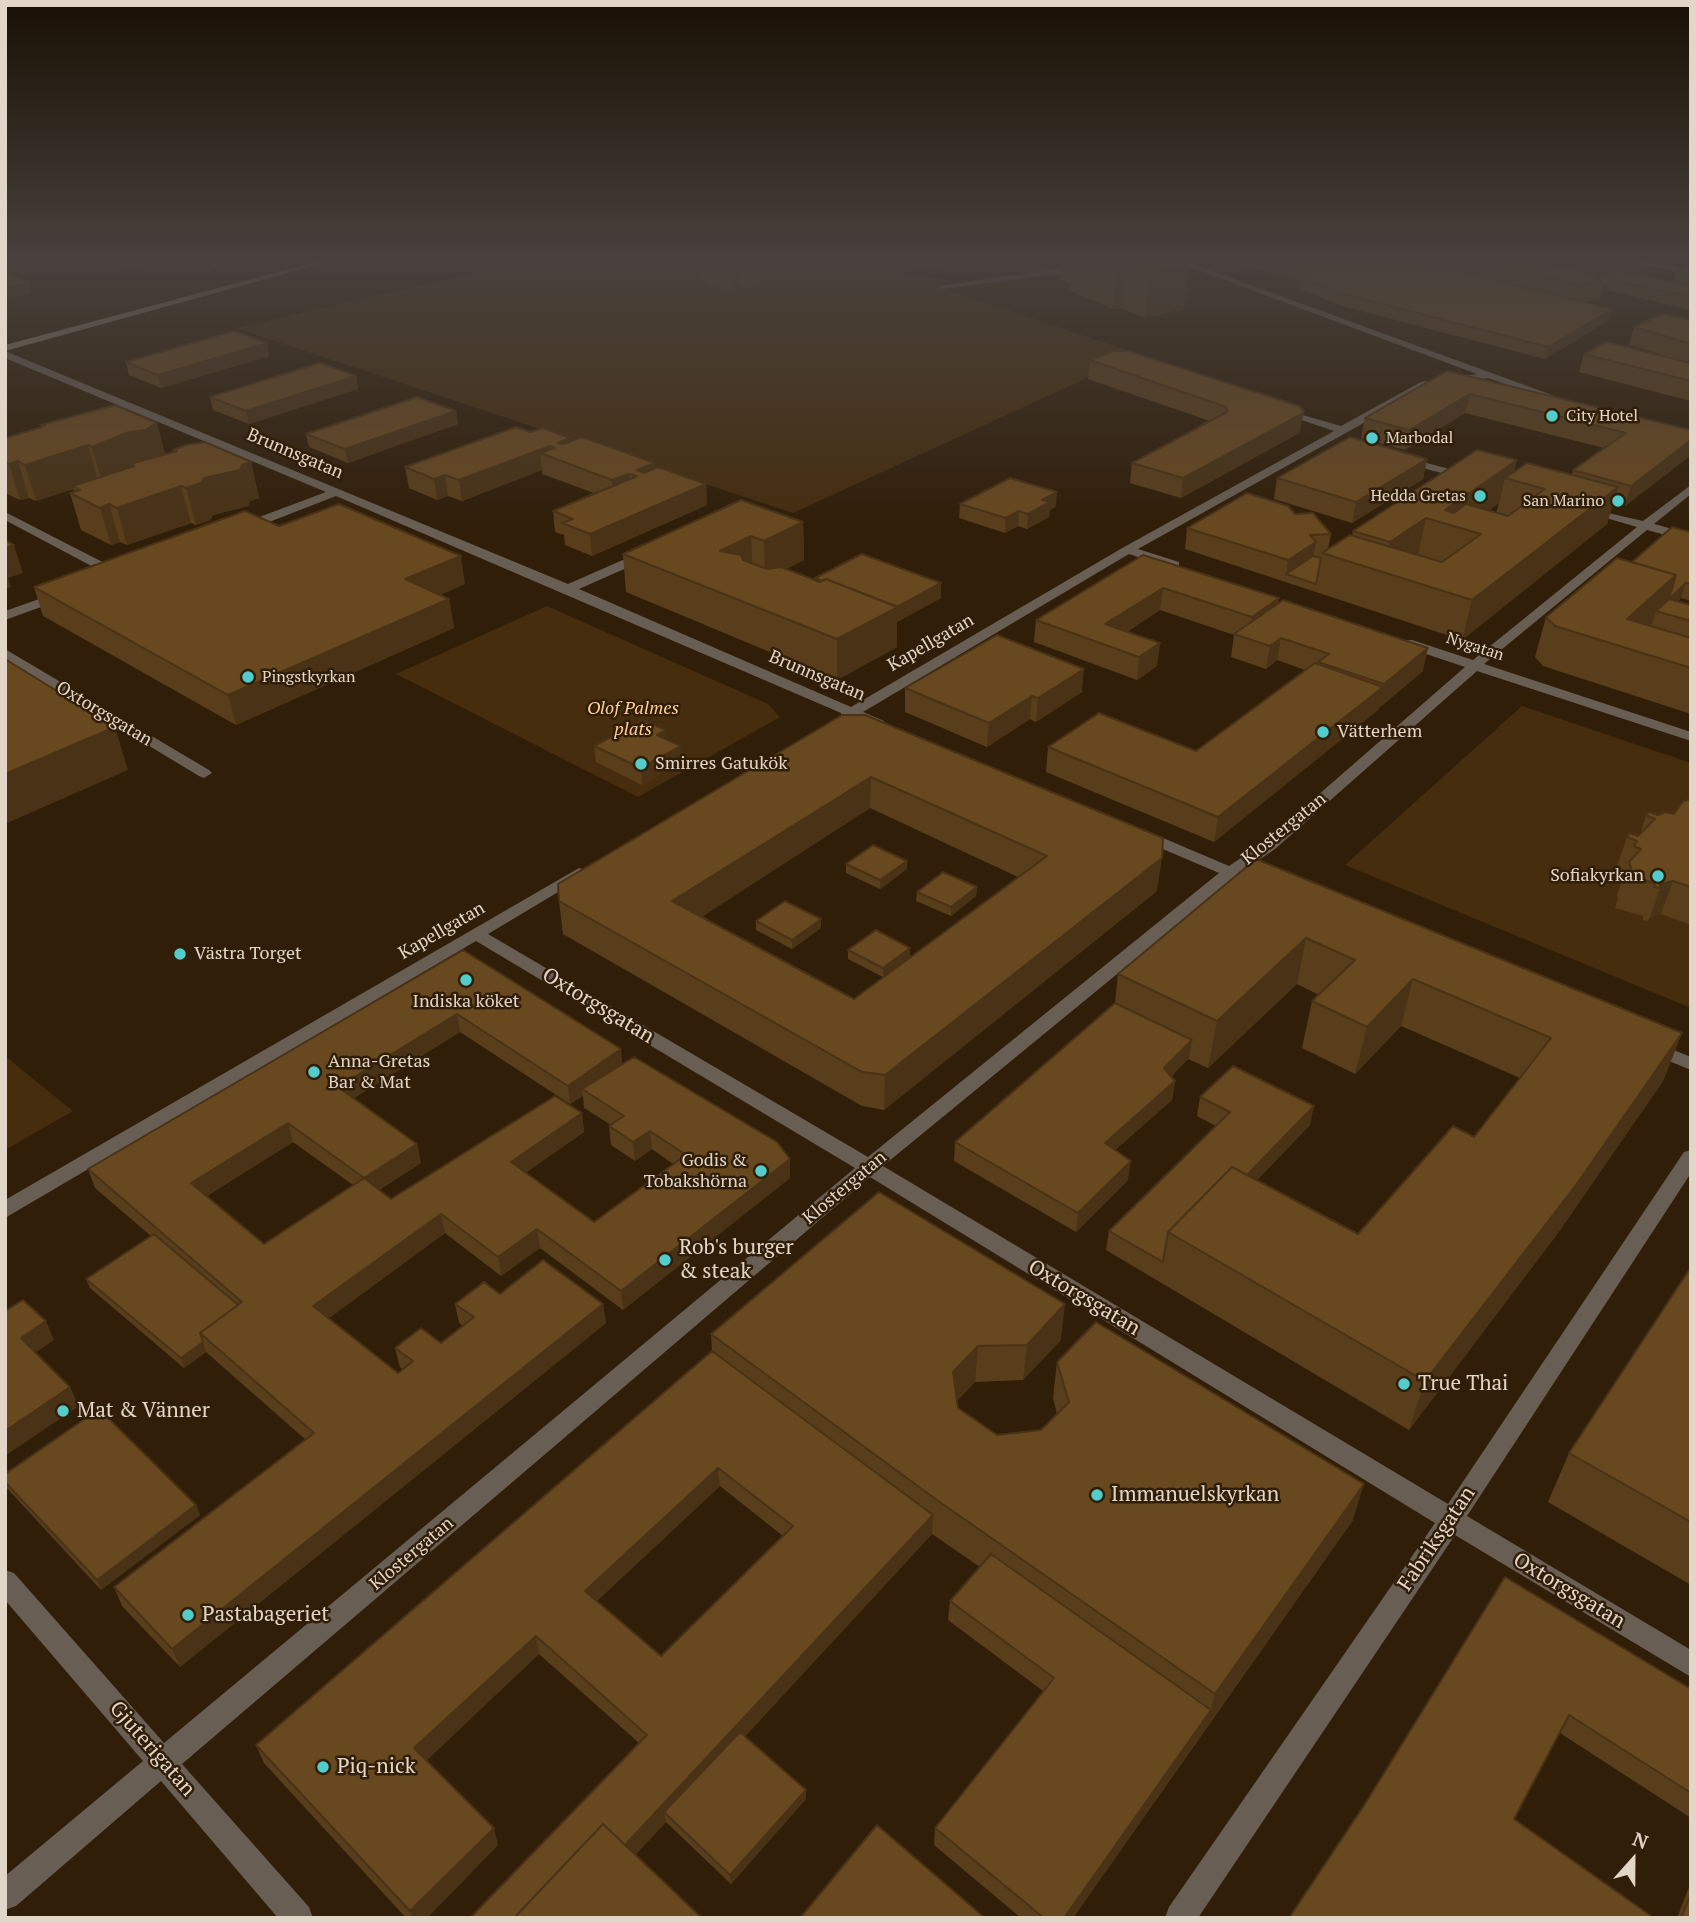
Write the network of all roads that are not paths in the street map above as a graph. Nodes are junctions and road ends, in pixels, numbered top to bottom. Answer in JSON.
{"nodes":[{"id":1,"x":1421,"y":350,"type":"edge"},
{"id":2,"x":5,"y":354,"type":"edge"},
{"id":3,"x":1490,"y":375,"type":"junction"},
{"id":4,"x":1572,"y":402,"type":"edge"},
{"id":5,"x":1275,"y":408,"type":"edge"},
{"id":6,"x":1337,"y":437,"type":"junction"},
{"id":7,"x":1394,"y":457,"type":"edge"},
{"id":8,"x":1474,"y":479,"type":"edge"},
{"id":9,"x":1691,"y":488,"type":"edge"},
{"id":10,"x":337,"y":492,"type":"junction"},
{"id":11,"x":1567,"y":504,"type":"edge"},
{"id":12,"x":5,"y":515,"type":"edge"},
{"id":13,"x":1647,"y":526,"type":"junction"},
{"id":14,"x":234,"y":531,"type":"edge"},
{"id":15,"x":1691,"y":538,"type":"edge"},
{"id":16,"x":1128,"y":550,"type":"junction"},
{"id":17,"x":653,"y":551,"type":"edge"},
{"id":18,"x":129,"y":569,"type":"edge"},
{"id":19,"x":1193,"y":571,"type":"edge"},
{"id":20,"x":79,"y":588,"type":"edge"},
{"id":21,"x":568,"y":589,"type":"junction"},
{"id":22,"x":5,"y":616,"type":"edge"},
{"id":23,"x":1398,"y":640,"type":"edge"},
{"id":24,"x":5,"y":653,"type":"edge"},
{"id":25,"x":1475,"y":666,"type":"junction"},
{"id":26,"x":852,"y":712,"type":"junction"},
{"id":27,"x":834,"y":723,"type":"edge"},
{"id":28,"x":897,"y":732,"type":"edge"},
{"id":29,"x":1691,"y":737,"type":"edge"},
{"id":30,"x":204,"y":773,"type":"dead end"},
{"id":31,"x":1128,"y":829,"type":"edge"},
{"id":32,"x":590,"y":867,"type":"edge"},
{"id":33,"x":1231,"y":872,"type":"junction"},
{"id":34,"x":1256,"y":883,"type":"edge"},
{"id":35,"x":476,"y":933,"type":"junction"},
{"id":36,"x":1638,"y":1042,"type":"edge"},
{"id":37,"x":1691,"y":1064,"type":"edge"},
{"id":38,"x":1691,"y":1157,"type":"edge"},
{"id":39,"x":869,"y":1167,"type":"junction"},
{"id":40,"x":5,"y":1210,"type":"edge"},
{"id":41,"x":1451,"y":1520,"type":"junction"},
{"id":42,"x":5,"y":1581,"type":"edge"},
{"id":43,"x":1691,"y":1665,"type":"edge"},
{"id":44,"x":164,"y":1763,"type":"junction"},
{"id":45,"x":5,"y":1895,"type":"edge"},
{"id":46,"x":298,"y":1918,"type":"edge"},
{"id":47,"x":1180,"y":1918,"type":"edge"}],
"edges":[{"from":1,"to":3,"type":"street"},
{"from":2,"to":10,"type":"street","name":"Brunnsgatan"},
{"from":3,"to":4,"type":"street"},
{"from":3,"to":6,"type":"street","name":"Kapellgatan"},
{"from":5,"to":6,"type":"street"},
{"from":6,"to":16,"type":"street","name":"Kapellgatan"},
{"from":7,"to":8,"type":"street"},
{"from":9,"to":13,"type":"street","name":"Klostergatan"},
{"from":10,"to":14,"type":"street"},
{"from":10,"to":21,"type":"street","name":"Brunnsgatan"},
{"from":11,"to":13,"type":"street"},
{"from":12,"to":18,"type":"street"},
{"from":13,"to":15,"type":"street"},
{"from":13,"to":25,"type":"street","name":"Klostergatan"},
{"from":16,"to":19,"type":"street"},
{"from":16,"to":26,"type":"street","name":"Kapellgatan"},
{"from":17,"to":21,"type":"street"},
{"from":20,"to":22,"type":"street"},
{"from":21,"to":26,"type":"street","name":"Brunnsgatan"},
{"from":23,"to":25,"type":"street","name":"Nygatan"},
{"from":24,"to":30,"type":"street","name":"Oxtorgsgatan"},
{"from":25,"to":29,"type":"street","name":"Nygatan"},
{"from":25,"to":33,"type":"street","name":"Klostergatan"},
{"from":26,"to":27,"type":"street","name":"Kapellgatan"},
{"from":26,"to":28,"type":"street","name":"Brunnsgatan"},
{"from":31,"to":33,"type":"street"},
{"from":32,"to":35,"type":"street","name":"Kapellgatan"},
{"from":33,"to":34,"type":"street"},
{"from":33,"to":39,"type":"street","name":"Klostergatan"},
{"from":35,"to":39,"type":"street","name":"Oxtorgsgatan"},
{"from":35,"to":40,"type":"street","name":"Kapellgatan"},
{"from":36,"to":37,"type":"street"},
{"from":38,"to":41,"type":"street","name":"Fabriksgatan"},
{"from":39,"to":41,"type":"street","name":"Oxtorgsgatan"},
{"from":39,"to":44,"type":"street","name":"Klostergatan"},
{"from":41,"to":43,"type":"street","name":"Oxtorgsgatan"},
{"from":41,"to":47,"type":"street","name":"Fabriksgatan"},
{"from":42,"to":44,"type":"street","name":"Gjuterigatan"},
{"from":44,"to":45,"type":"street","name":"Klostergatan"},
{"from":44,"to":46,"type":"street","name":"Gjuterigatan"}]}
